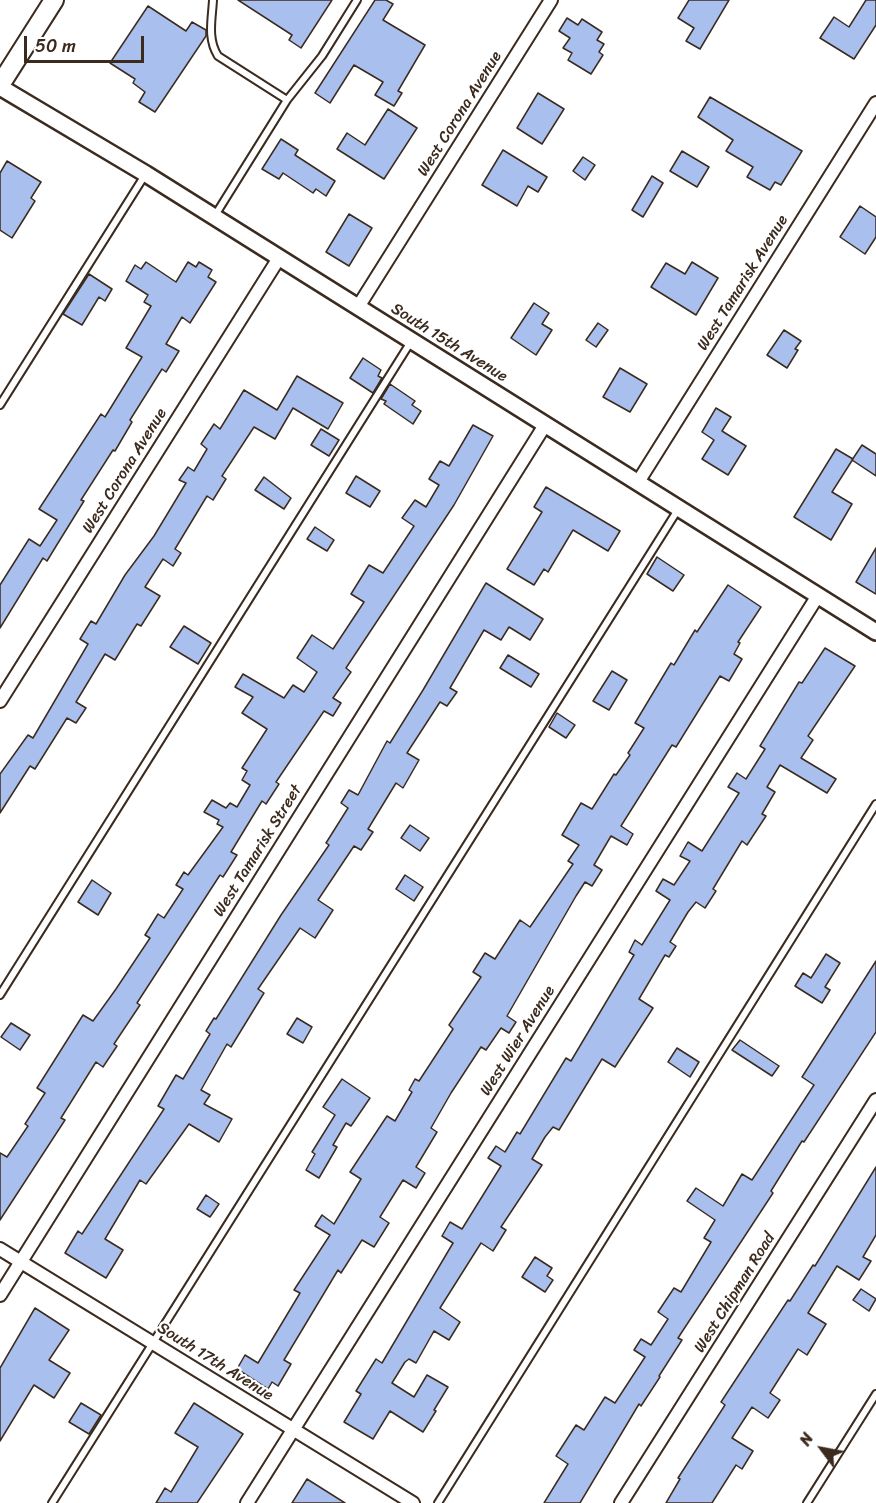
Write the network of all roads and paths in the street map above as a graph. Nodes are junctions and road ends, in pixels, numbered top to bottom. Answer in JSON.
{"nodes":[{"id":1,"x":54,"y":0,"type":"edge"},
{"id":2,"x":213,"y":0,"type":"edge"},
{"id":3,"x":357,"y":0,"type":"edge"},
{"id":4,"x":551,"y":0,"type":"edge"},
{"id":5,"x":0,"y":86,"type":"edge"},
{"id":6,"x":288,"y":100,"type":"junction"},
{"id":7,"x":876,"y":103,"type":"edge"},
{"id":8,"x":146,"y":174,"type":"junction"},
{"id":9,"x":214,"y":217,"type":"junction"},
{"id":10,"x":279,"y":258,"type":"junction"},
{"id":11,"x":358,"y":307,"type":"junction"},
{"id":12,"x":412,"y":340,"type":"junction"},
{"id":13,"x":0,"y":405,"type":"edge"},
{"id":14,"x":545,"y":425,"type":"junction"},
{"id":15,"x":638,"y":482,"type":"junction"},
{"id":16,"x":679,"y":507,"type":"junction"},
{"id":17,"x":817,"y":597,"type":"junction"},
{"id":18,"x":876,"y":632,"type":"edge"},
{"id":19,"x":0,"y":701,"type":"edge"},
{"id":20,"x":876,"y":804,"type":"edge"},
{"id":21,"x":0,"y":995,"type":"edge"},
{"id":22,"x":876,"y":1100,"type":"edge"},
{"id":23,"x":0,"y":1249,"type":"edge"},
{"id":24,"x":21,"y":1262,"type":"junction"},
{"id":25,"x":0,"y":1295,"type":"edge"},
{"id":26,"x":152,"y":1342,"type":"junction"},
{"id":27,"x":876,"y":1394,"type":"edge"},
{"id":28,"x":293,"y":1430,"type":"junction"},
{"id":29,"x":52,"y":1503,"type":"edge"},
{"id":30,"x":247,"y":1503,"type":"edge"},
{"id":31,"x":413,"y":1503,"type":"edge"},
{"id":32,"x":438,"y":1503,"type":"edge"},
{"id":33,"x":621,"y":1503,"type":"edge"},
{"id":34,"x":807,"y":1503,"type":"edge"}],
"edges":[{"from":1,"to":5,"type":"main road"},
{"from":2,"to":6,"type":"lane"},
{"from":3,"to":6,"type":"lane"},
{"from":4,"to":11,"type":"street","name":"West Corona Avenue"},
{"from":5,"to":8,"type":"street","name":"South 15th Avenue"},
{"from":6,"to":9,"type":"lane"},
{"from":7,"to":15,"type":"street","name":"West Tamarisk Avenue"},
{"from":8,"to":9,"type":"street","name":"South 15th Avenue"},
{"from":8,"to":13,"type":"lane"},
{"from":9,"to":10,"type":"street","name":"South 15th Avenue"},
{"from":10,"to":11,"type":"street","name":"South 15th Avenue"},
{"from":10,"to":19,"type":"street","name":"West Corona Avenue"},
{"from":11,"to":12,"type":"street","name":"South 15th Avenue"},
{"from":12,"to":14,"type":"street","name":"South 15th Avenue"},
{"from":12,"to":21,"type":"lane"},
{"from":14,"to":15,"type":"street","name":"South 15th Avenue"},
{"from":14,"to":24,"type":"street","name":"West Tamarisk Street"},
{"from":15,"to":16,"type":"street","name":"South 15th Avenue"},
{"from":16,"to":17,"type":"street","name":"South 15th Avenue"},
{"from":16,"to":26,"type":"lane"},
{"from":17,"to":18,"type":"street","name":"South 15th Avenue"},
{"from":17,"to":28,"type":"street","name":"West Wier Avenue"},
{"from":20,"to":32,"type":"lane"},
{"from":22,"to":33,"type":"street","name":"West Chipman Road"},
{"from":23,"to":24,"type":"street","name":"South 17th Avenue"},
{"from":24,"to":25,"type":"street","name":"West Tamarisk Street"},
{"from":24,"to":26,"type":"street","name":"South 17th Avenue"},
{"from":26,"to":28,"type":"street","name":"South 17th Avenue"},
{"from":26,"to":29,"type":"lane"},
{"from":27,"to":34,"type":"lane"},
{"from":28,"to":30,"type":"street","name":"West Wier Avenue"},
{"from":28,"to":31,"type":"street","name":"South 17th Avenue"}]}
